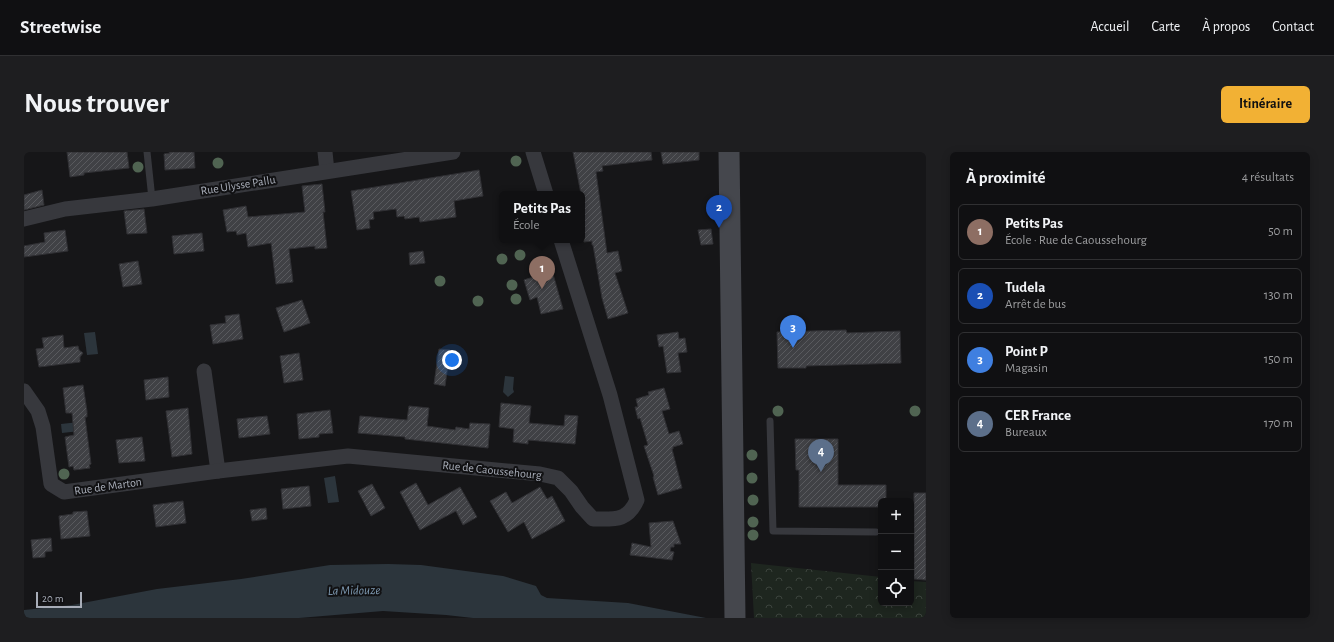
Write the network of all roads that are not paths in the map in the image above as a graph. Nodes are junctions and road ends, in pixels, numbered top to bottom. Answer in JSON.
{"nodes":[{"id":1,"x":147,"y":152,"type":"edge"},
{"id":2,"x":325,"y":152,"type":"edge"},
{"id":3,"x":453,"y":152,"type":"edge"},
{"id":4,"x":533,"y":152,"type":"edge"},
{"id":5,"x":729,"y":152,"type":"edge"},
{"id":6,"x":327,"y":172,"type":"junction"},
{"id":7,"x":545,"y":191,"type":"edge"},
{"id":8,"x":152,"y":199,"type":"junction"},
{"id":9,"x":24,"y":219,"type":"edge"},
{"id":10,"x":562,"y":243,"type":"edge"},
{"id":11,"x":204,"y":371,"type":"dead end"},
{"id":12,"x":24,"y":391,"type":"edge"},
{"id":13,"x":770,"y":421,"type":"dead end"},
{"id":14,"x":218,"y":471,"type":"junction"},
{"id":15,"x":876,"y":532,"type":"dead end"},
{"id":16,"x":735,"y":618,"type":"edge"}],
"edges":[{"from":1,"to":8,"type":"lane"},
{"from":2,"to":6,"type":"street"},
{"from":3,"to":6,"type":"street","name":"Rue Ulysse Pallu"},
{"from":4,"to":7,"type":"street"},
{"from":5,"to":16,"type":"main road"},
{"from":6,"to":8,"type":"street","name":"Rue Ulysse Pallu"},
{"from":8,"to":9,"type":"street","name":"Rue Ulysse Pallu"},
{"from":10,"to":14,"type":"street","name":"Rue de Caoussehourg"},
{"from":11,"to":14,"type":"street"},
{"from":12,"to":14,"type":"street","name":"Rue de Marton"},
{"from":13,"to":15,"type":"lane"}]}
